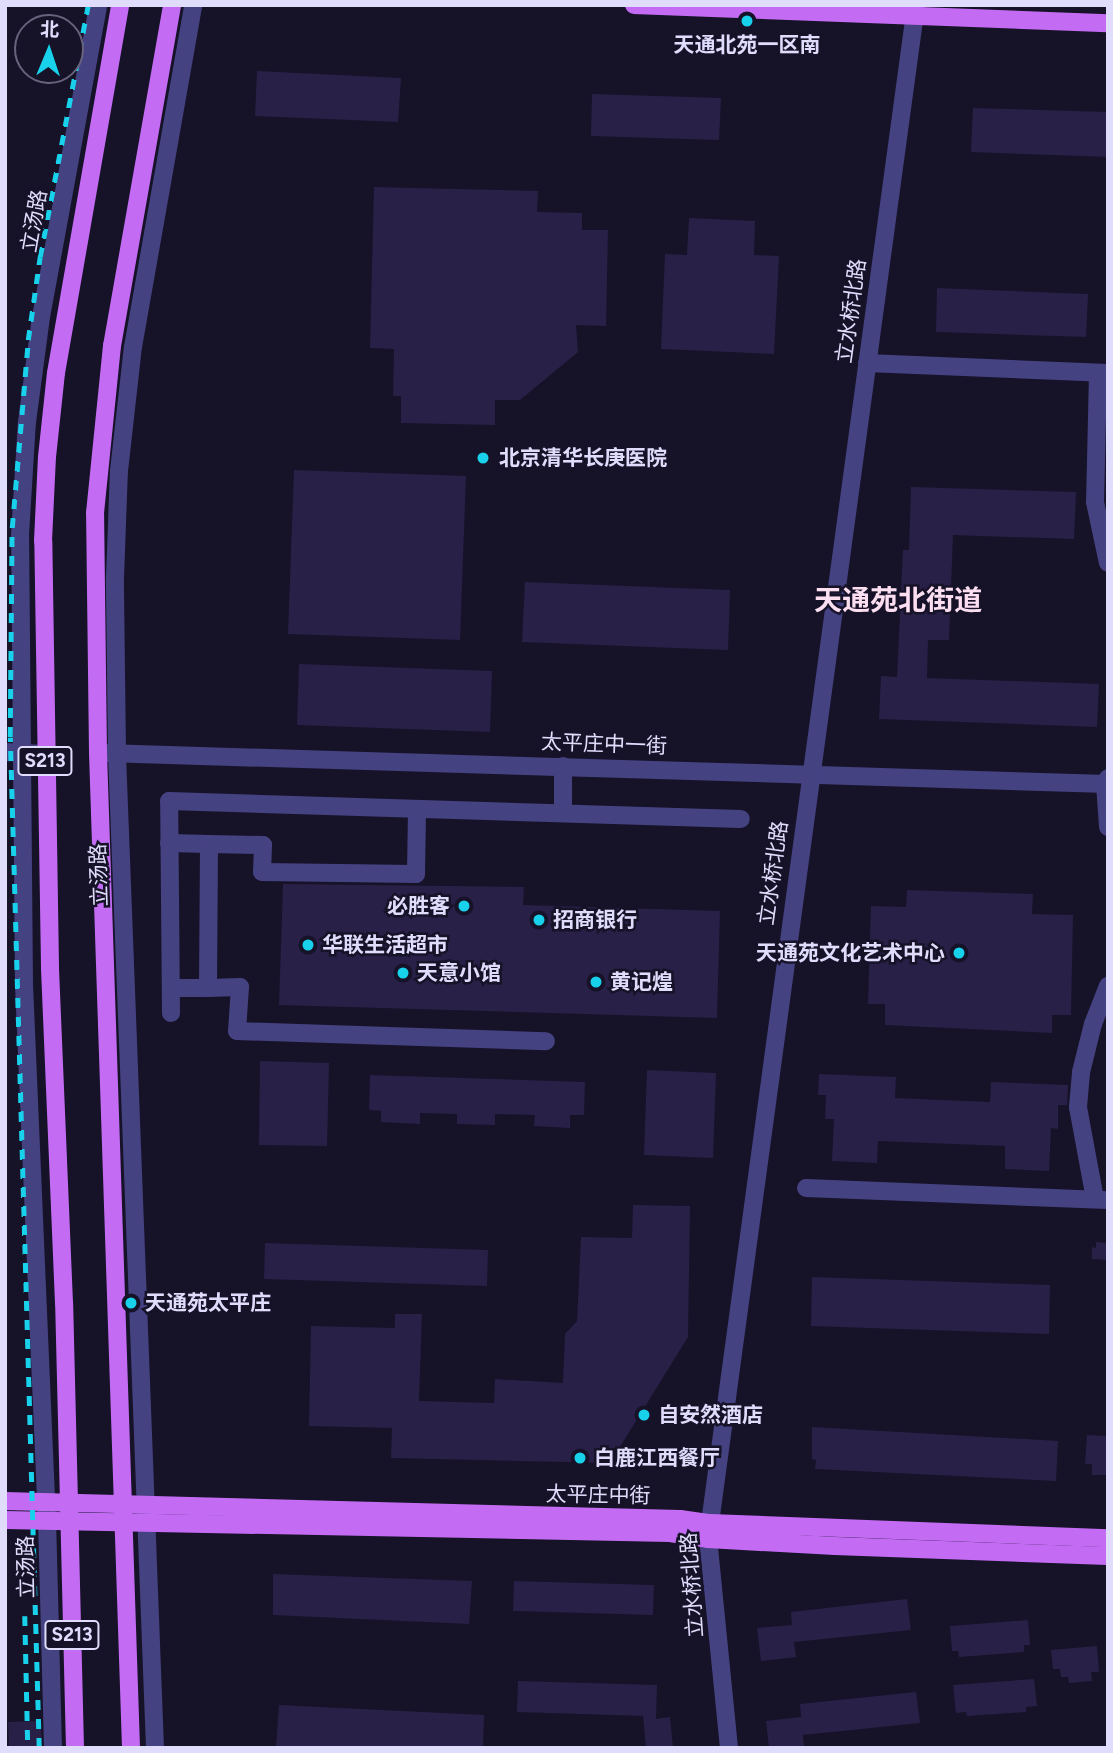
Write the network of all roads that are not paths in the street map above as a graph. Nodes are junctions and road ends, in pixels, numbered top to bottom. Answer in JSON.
{"nodes":[{"id":1,"x":98,"y":5,"type":"edge"},
{"id":2,"x":120,"y":5,"type":"edge"},
{"id":3,"x":172,"y":5,"type":"edge"},
{"id":4,"x":193,"y":5,"type":"edge"},
{"id":5,"x":634,"y":5,"type":"edge"},
{"id":6,"x":915,"y":10,"type":"edge"},
{"id":7,"x":1108,"y":23,"type":"edge"},
{"id":8,"x":867,"y":363,"type":"junction"},
{"id":9,"x":1103,"y":373,"type":"edge"},
{"id":10,"x":1108,"y":563,"type":"edge"},
{"id":11,"x":13,"y":752,"type":"edge"},
{"id":12,"x":98,"y":753,"type":"junction"},
{"id":13,"x":117,"y":753,"type":"junction"},
{"id":14,"x":45,"y":754,"type":"junction"},
{"id":15,"x":563,"y":766,"type":"junction"},
{"id":16,"x":810,"y":773,"type":"junction"},
{"id":17,"x":1107,"y":782,"type":"edge"},
{"id":18,"x":417,"y":809,"type":"junction"},
{"id":19,"x":563,"y":813,"type":"junction"},
{"id":20,"x":741,"y":819,"type":"dead end"},
{"id":21,"x":1108,"y":827,"type":"edge"},
{"id":22,"x":169,"y":843,"type":"junction"},
{"id":23,"x":209,"y":844,"type":"junction"},
{"id":24,"x":1108,"y":986,"type":"edge"},
{"id":25,"x":171,"y":988,"type":"junction"},
{"id":26,"x":208,"y":988,"type":"junction"},
{"id":27,"x":171,"y":1013,"type":"dead end"},
{"id":28,"x":546,"y":1041,"type":"dead end"},
{"id":29,"x":806,"y":1188,"type":"dead end"},
{"id":30,"x":1102,"y":1199,"type":"edge"},
{"id":31,"x":5,"y":1501,"type":"edge"},
{"id":32,"x":46,"y":1503,"type":"junction"},
{"id":33,"x":75,"y":1510,"type":"junction"},
{"id":34,"x":125,"y":1513,"type":"junction"},
{"id":35,"x":146,"y":1513,"type":"junction"},
{"id":36,"x":5,"y":1520,"type":"edge"},
{"id":37,"x":47,"y":1522,"type":"junction"},
{"id":38,"x":709,"y":1531,"type":"junction"},
{"id":39,"x":1108,"y":1538,"type":"edge"},
{"id":40,"x":1108,"y":1556,"type":"edge"},
{"id":41,"x":53,"y":1748,"type":"edge"},
{"id":42,"x":75,"y":1748,"type":"edge"},
{"id":43,"x":131,"y":1748,"type":"edge"},
{"id":44,"x":155,"y":1748,"type":"edge"},
{"id":45,"x":729,"y":1748,"type":"edge"}],
"edges":[{"from":1,"to":11,"type":"street","name":"立汤路","number":"S213"},
{"from":2,"to":14,"type":"main road","number":"S213"},
{"from":3,"to":12,"type":"main road","name":"立汤路","number":"S213"},
{"from":4,"to":13,"type":"street","name":"立汤路"},
{"from":5,"to":6,"type":"main road"},
{"from":6,"to":7,"type":"main road"},
{"from":6,"to":8,"type":"street","name":"立水桥北路"},
{"from":8,"to":9,"type":"street"},
{"from":8,"to":16,"type":"street","name":"立水桥北路"},
{"from":9,"to":10,"type":"street"},
{"from":11,"to":14,"type":"street"},
{"from":11,"to":32,"type":"street","name":"立汤路","number":"S213"},
{"from":12,"to":13,"type":"street","name":"太平庄中一街"},
{"from":12,"to":34,"type":"main road","name":"立汤路","number":"S213"},
{"from":13,"to":15,"type":"street","name":"太平庄中一街"},
{"from":13,"to":35,"type":"street","name":"立汤路"},
{"from":14,"to":33,"type":"main road","number":"S213"},
{"from":15,"to":16,"type":"street","name":"太平庄中一街"},
{"from":15,"to":19,"type":"street"},
{"from":16,"to":17,"type":"street","name":"太平庄中一街"},
{"from":16,"to":38,"type":"street","name":"立水桥北路"},
{"from":17,"to":21,"type":"street"},
{"from":18,"to":19,"type":"street"},
{"from":18,"to":22,"type":"street"},
{"from":18,"to":23,"type":"street"},
{"from":19,"to":20,"type":"street"},
{"from":22,"to":23,"type":"street"},
{"from":22,"to":25,"type":"street"},
{"from":23,"to":26,"type":"street"},
{"from":24,"to":30,"type":"street"},
{"from":25,"to":26,"type":"street"},
{"from":25,"to":27,"type":"street"},
{"from":26,"to":28,"type":"street"},
{"from":29,"to":30,"type":"street"},
{"from":31,"to":32,"type":"main road"},
{"from":32,"to":33,"type":"main road"},
{"from":32,"to":37,"type":"street","name":"立汤路","number":"S213"},
{"from":33,"to":34,"type":"main road"},
{"from":33,"to":34,"type":"main road","name":"太平庄中街"},
{"from":33,"to":37,"type":"main road"},
{"from":33,"to":42,"type":"main road","number":"S213"},
{"from":34,"to":35,"type":"main road","name":"太平庄中街"},
{"from":34,"to":43,"type":"main road","name":"立汤路","number":"S213"},
{"from":35,"to":38,"type":"main road","name":"太平庄中街"},
{"from":35,"to":44,"type":"street","name":"立汤路"},
{"from":36,"to":37,"type":"main road"},
{"from":37,"to":41,"type":"street","name":"立汤路","number":"S213"},
{"from":38,"to":39,"type":"main road","name":"太平庄中街"},
{"from":38,"to":40,"type":"main road","name":"太平庄中街"},
{"from":38,"to":45,"type":"street","name":"立水桥北路"}]}
